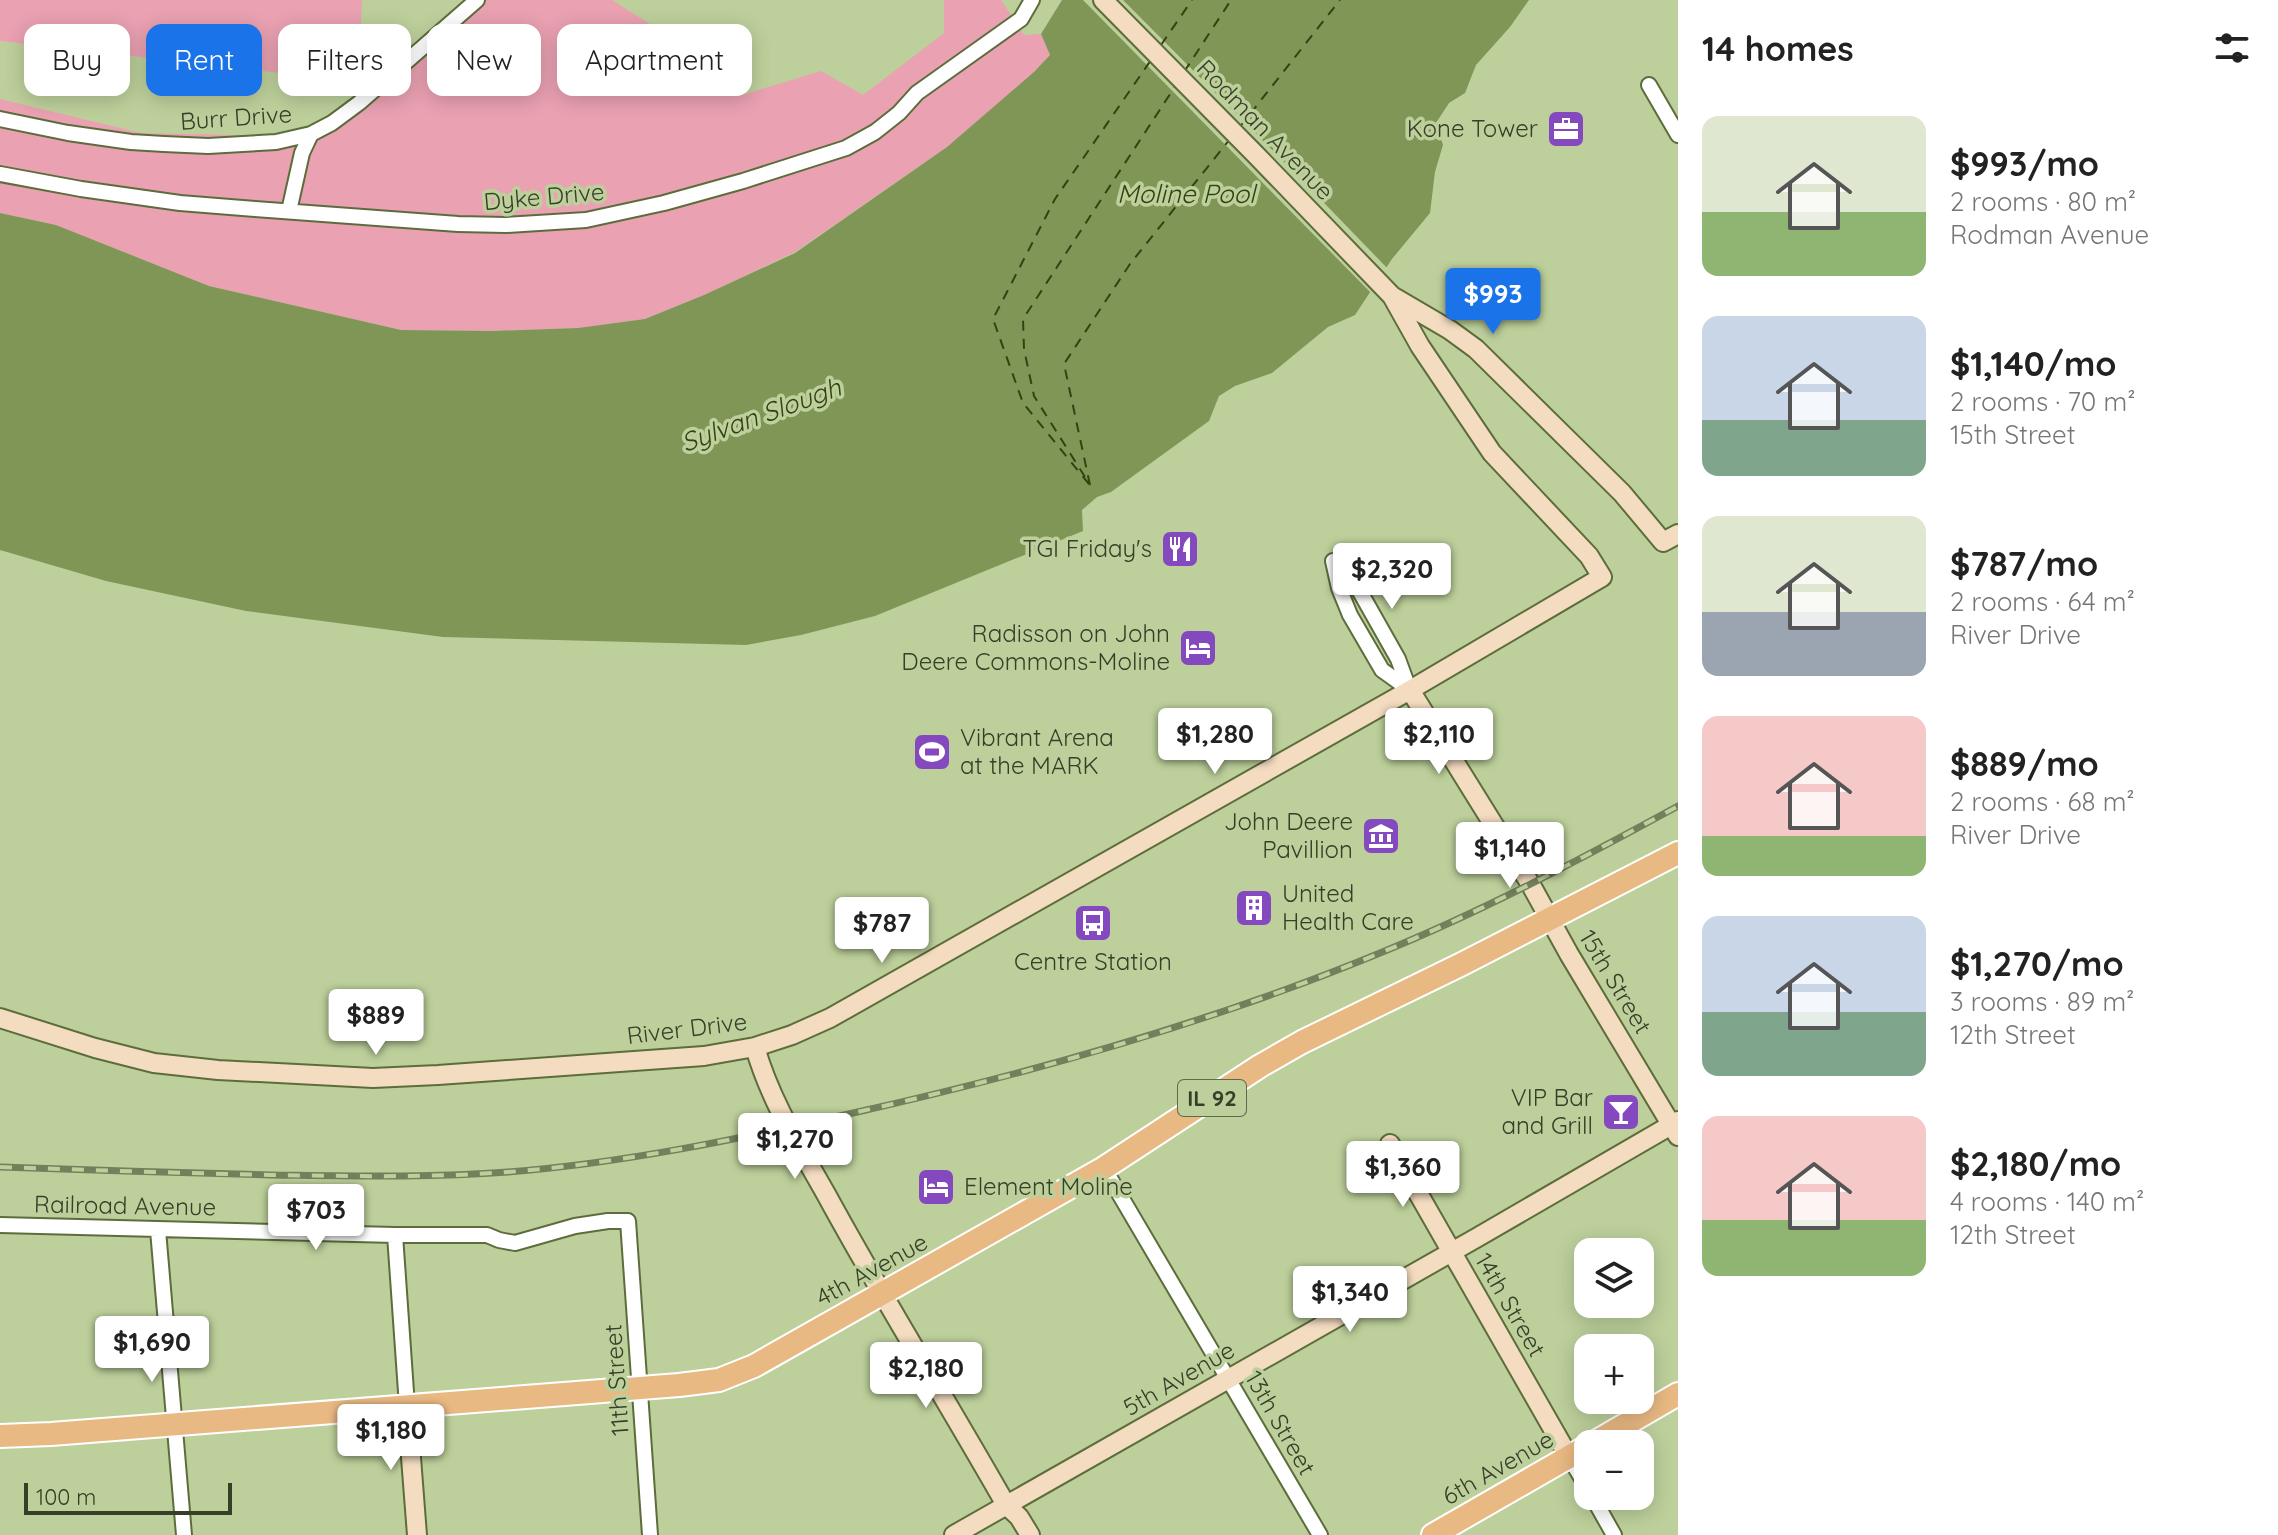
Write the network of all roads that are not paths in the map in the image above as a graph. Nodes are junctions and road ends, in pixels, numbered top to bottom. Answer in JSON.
{"nodes":[{"id":1,"x":477,"y":0,"type":"edge"},
{"id":2,"x":1032,"y":0,"type":"edge"},
{"id":3,"x":1103,"y":0,"type":"edge"},
{"id":4,"x":1649,"y":85,"type":"dead end"},
{"id":5,"x":0,"y":119,"type":"edge"},
{"id":6,"x":311,"y":134,"type":"junction"},
{"id":7,"x":1678,"y":135,"type":"edge"},
{"id":8,"x":0,"y":174,"type":"edge"},
{"id":9,"x":289,"y":211,"type":"junction"},
{"id":10,"x":1392,"y":296,"type":"junction"},
{"id":11,"x":1670,"y":538,"type":"edge"},
{"id":12,"x":1410,"y":690,"type":"junction"},
{"id":13,"x":1678,"y":853,"type":"edge"},
{"id":14,"x":1550,"y":919,"type":"junction"},
{"id":15,"x":0,"y":1018,"type":"edge"},
{"id":16,"x":755,"y":1047,"type":"junction"},
{"id":17,"x":1676,"y":1127,"type":"edge"},
{"id":18,"x":1390,"y":1144,"type":"dead end"},
{"id":19,"x":1104,"y":1168,"type":"junction"},
{"id":20,"x":628,"y":1221,"type":"joint"},
{"id":21,"x":0,"y":1225,"type":"edge"},
{"id":22,"x":158,"y":1230,"type":"junction"},
{"id":23,"x":395,"y":1235,"type":"junction"},
{"id":24,"x":1452,"y":1252,"type":"junction"},
{"id":25,"x":883,"y":1294,"type":"junction"},
{"id":26,"x":1228,"y":1379,"type":"junction"},
{"id":27,"x":639,"y":1388,"type":"junction"},
{"id":28,"x":1678,"y":1394,"type":"edge"},
{"id":29,"x":407,"y":1406,"type":"junction"},
{"id":30,"x":175,"y":1424,"type":"junction"},
{"id":31,"x":1616,"y":1430,"type":"edge"},
{"id":32,"x":1574,"y":1435,"type":"edge"},
{"id":33,"x":0,"y":1436,"type":"edge"},
{"id":34,"x":1574,"y":1454,"type":"edge"},
{"id":35,"x":1006,"y":1505,"type":"junction"},
{"id":36,"x":1600,"y":1510,"type":"edge"},
{"id":37,"x":184,"y":1535,"type":"edge"},
{"id":38,"x":417,"y":1535,"type":"edge"},
{"id":39,"x":650,"y":1535,"type":"edge"},
{"id":40,"x":954,"y":1535,"type":"edge"},
{"id":41,"x":1030,"y":1535,"type":"edge"},
{"id":42,"x":1320,"y":1535,"type":"edge"},
{"id":43,"x":1433,"y":1535,"type":"edge"},
{"id":44,"x":1614,"y":1535,"type":"edge"}],
"edges":[{"from":1,"to":6,"type":"street","name":"Burr Drive"},
{"from":2,"to":9,"type":"street","name":"Dyke Drive"},
{"from":3,"to":10,"type":"street","name":"Rodman Avenue"},
{"from":4,"to":7,"type":"street"},
{"from":5,"to":6,"type":"street","name":"Burr Drive"},
{"from":6,"to":9,"type":"street"},
{"from":8,"to":9,"type":"street","name":"Dyke Drive"},
{"from":10,"to":11,"type":"street"},
{"from":10,"to":12,"type":"street","name":"River Drive"},
{"from":12,"to":12,"type":"street","name":"15th Street"},
{"from":12,"to":14,"type":"street","name":"15th Street"},
{"from":12,"to":16,"type":"street","name":"River Drive"},
{"from":13,"to":14,"type":"main road","name":"4th Avenue","number":"IL 92"},
{"from":14,"to":17,"type":"street","name":"15th Street"},
{"from":14,"to":19,"type":"main road","name":"4th Avenue","number":"IL 92"},
{"from":15,"to":16,"type":"street","name":"River Drive"},
{"from":16,"to":25,"type":"street"},
{"from":17,"to":24,"type":"street","name":"5th Avenue"},
{"from":18,"to":24,"type":"street","name":"14th Street"},
{"from":19,"to":25,"type":"main road","name":"4th Avenue","number":"IL 92"},
{"from":19,"to":26,"type":"street","name":"13th Street"},
{"from":20,"to":23,"type":"street","name":"Railroad Avenue"},
{"from":20,"to":27,"type":"street","name":"11th Street"},
{"from":21,"to":22,"type":"street","name":"Railroad Avenue"},
{"from":22,"to":23,"type":"street","name":"Railroad Avenue"},
{"from":22,"to":30,"type":"street"},
{"from":23,"to":29,"type":"street"},
{"from":24,"to":26,"type":"street","name":"5th Avenue"},
{"from":24,"to":32,"type":"street","name":"14th Street"},
{"from":25,"to":27,"type":"main road","name":"4th Avenue","number":"IL 92"},
{"from":25,"to":35,"type":"street"},
{"from":26,"to":35,"type":"street","name":"5th Avenue"},
{"from":26,"to":42,"type":"street","name":"13th Street"},
{"from":27,"to":29,"type":"main road","name":"4th Avenue","number":"IL 92"},
{"from":27,"to":39,"type":"street","name":"11th Street"},
{"from":28,"to":31,"type":"main road","name":"6th Avenue"},
{"from":29,"to":30,"type":"main road","name":"4th Avenue","number":"IL 92"},
{"from":29,"to":38,"type":"street"},
{"from":30,"to":33,"type":"main road","name":"4th Avenue","number":"IL 92"},
{"from":30,"to":37,"type":"street"},
{"from":34,"to":43,"type":"main road","name":"6th Avenue"},
{"from":35,"to":40,"type":"street","name":"5th Avenue"},
{"from":35,"to":41,"type":"street"},
{"from":36,"to":44,"type":"street"}]}
